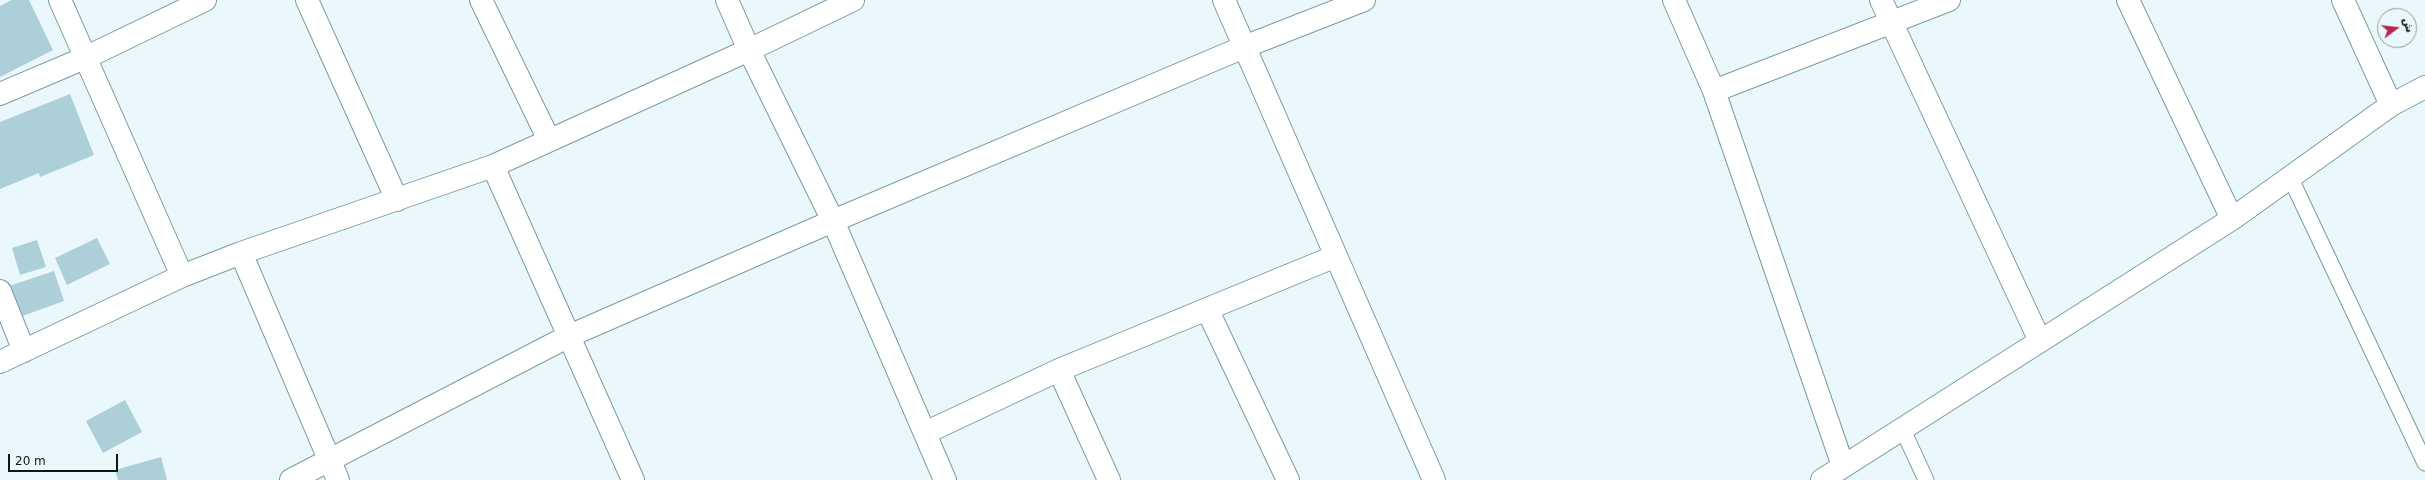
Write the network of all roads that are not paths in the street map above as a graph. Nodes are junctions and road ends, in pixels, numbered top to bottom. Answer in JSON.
{"nodes":[{"id":1,"x":60,"y":0,"type":"edge"},
{"id":2,"x":205,"y":0,"type":"edge"},
{"id":3,"x":307,"y":0,"type":"edge"},
{"id":4,"x":481,"y":0,"type":"edge"},
{"id":5,"x":727,"y":0,"type":"edge"},
{"id":6,"x":853,"y":0,"type":"edge"},
{"id":7,"x":1224,"y":0,"type":"edge"},
{"id":8,"x":1364,"y":0,"type":"edge"},
{"id":9,"x":1674,"y":0,"type":"edge"},
{"id":10,"x":1881,"y":0,"type":"edge"},
{"id":11,"x":1949,"y":0,"type":"edge"},
{"id":12,"x":2128,"y":0,"type":"edge"},
{"id":13,"x":2343,"y":0,"type":"edge"},
{"id":14,"x":1892,"y":24,"type":"junction"},
{"id":15,"x":1244,"y":47,"type":"junction"},
{"id":16,"x":749,"y":50,"type":"junction"},
{"id":17,"x":87,"y":57,"type":"junction"},
{"id":18,"x":2425,"y":87,"type":"edge"},
{"id":19,"x":1714,"y":91,"type":"junction"},
{"id":20,"x":0,"y":94,"type":"edge"},
{"id":21,"x":2391,"y":105,"type":"junction"},
{"id":22,"x":549,"y":140,"type":"junction"},
{"id":23,"x":493,"y":166,"type":"junction"},
{"id":24,"x":2290,"y":177,"type":"junction"},
{"id":25,"x":397,"y":200,"type":"junction"},
{"id":26,"x":2232,"y":220,"type":"junction"},
{"id":27,"x":832,"y":221,"type":"junction"},
{"id":28,"x":242,"y":252,"type":"junction"},
{"id":29,"x":1336,"y":256,"type":"junction"},
{"id":30,"x":182,"y":276,"type":"junction"},
{"id":31,"x":0,"y":291,"type":"edge"},
{"id":32,"x":1207,"y":309,"type":"junction"},
{"id":33,"x":569,"y":336,"type":"junction"},
{"id":34,"x":2040,"y":341,"type":"junction"},
{"id":35,"x":24,"y":351,"type":"junction"},
{"id":36,"x":0,"y":362,"type":"edge"},
{"id":37,"x":1059,"y":370,"type":"junction"},
{"id":38,"x":1902,"y":428,"type":"junction"},
{"id":39,"x":925,"y":434,"type":"junction"},
{"id":40,"x":329,"y":460,"type":"junction"},
{"id":41,"x":2425,"y":463,"type":"edge"},
{"id":42,"x":1846,"y":473,"type":"edge"},
{"id":43,"x":291,"y":480,"type":"edge"},
{"id":44,"x":338,"y":480,"type":"edge"},
{"id":45,"x":633,"y":480,"type":"edge"},
{"id":46,"x":945,"y":480,"type":"edge"},
{"id":47,"x":1109,"y":480,"type":"edge"},
{"id":48,"x":1288,"y":480,"type":"edge"},
{"id":49,"x":1434,"y":480,"type":"edge"},
{"id":50,"x":1822,"y":480,"type":"edge"},
{"id":51,"x":1926,"y":480,"type":"edge"}],
"edges":[{"from":1,"to":17,"type":"street"},
{"from":2,"to":17,"type":"street"},
{"from":3,"to":25,"type":"street"},
{"from":4,"to":22,"type":"street"},
{"from":5,"to":16,"type":"street"},
{"from":6,"to":16,"type":"street"},
{"from":7,"to":15,"type":"street"},
{"from":8,"to":15,"type":"street"},
{"from":9,"to":19,"type":"street"},
{"from":10,"to":14,"type":"street"},
{"from":11,"to":14,"type":"street"},
{"from":12,"to":26,"type":"street"},
{"from":13,"to":21,"type":"street"},
{"from":14,"to":19,"type":"street"},
{"from":14,"to":34,"type":"street"},
{"from":15,"to":27,"type":"street"},
{"from":15,"to":29,"type":"street"},
{"from":16,"to":22,"type":"street"},
{"from":16,"to":27,"type":"street"},
{"from":17,"to":20,"type":"street"},
{"from":17,"to":30,"type":"street"},
{"from":18,"to":21,"type":"street"},
{"from":19,"to":42,"type":"street"},
{"from":21,"to":24,"type":"street"},
{"from":22,"to":23,"type":"street"},
{"from":23,"to":25,"type":"street"},
{"from":23,"to":33,"type":"street"},
{"from":24,"to":26,"type":"street"},
{"from":24,"to":41,"type":"lane"},
{"from":25,"to":28,"type":"street"},
{"from":26,"to":34,"type":"street"},
{"from":27,"to":33,"type":"street"},
{"from":27,"to":39,"type":"street"},
{"from":28,"to":30,"type":"street"},
{"from":28,"to":40,"type":"street"},
{"from":29,"to":32,"type":"street"},
{"from":29,"to":49,"type":"street"},
{"from":30,"to":35,"type":"street"},
{"from":31,"to":35,"type":"street"},
{"from":32,"to":37,"type":"street"},
{"from":32,"to":48,"type":"street"},
{"from":33,"to":40,"type":"street"},
{"from":33,"to":45,"type":"street"},
{"from":34,"to":38,"type":"street"},
{"from":35,"to":36,"type":"street"},
{"from":37,"to":39,"type":"street"},
{"from":37,"to":47,"type":"street"},
{"from":38,"to":42,"type":"street"},
{"from":38,"to":51,"type":"lane"},
{"from":39,"to":46,"type":"street"},
{"from":40,"to":43,"type":"street"},
{"from":40,"to":44,"type":"street"},
{"from":42,"to":50,"type":"street"}]}
